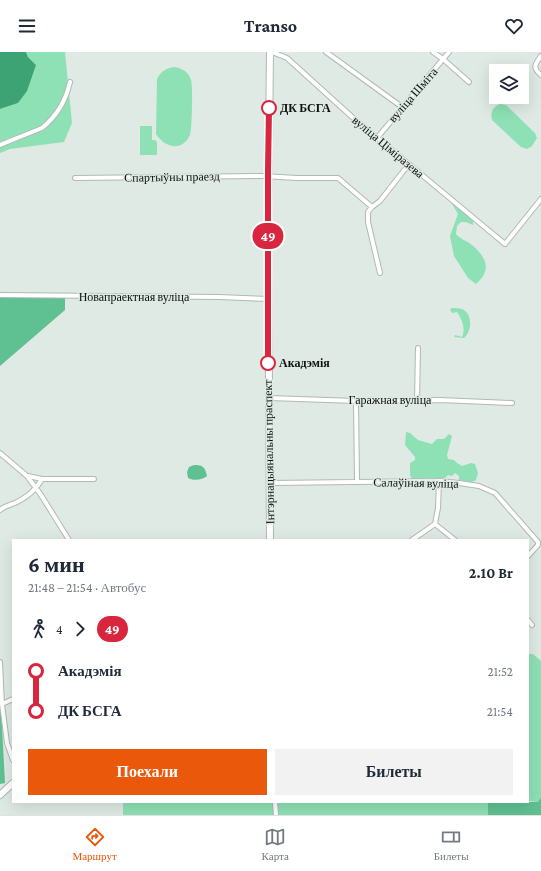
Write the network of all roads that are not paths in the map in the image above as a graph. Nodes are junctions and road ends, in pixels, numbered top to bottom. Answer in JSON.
{"nodes":[{"id":1,"x":271,"y":52,"type":"edge"},
{"id":2,"x":326,"y":52,"type":"edge"},
{"id":3,"x":433,"y":52,"type":"edge"},
{"id":4,"x":449,"y":52,"type":"edge"},
{"id":5,"x":541,"y":56,"type":"edge"},
{"id":6,"x":443,"y":59,"type":"junction"},
{"id":7,"x":541,"y":75,"type":"edge"},
{"id":8,"x":70,"y":82,"type":"dead end"},
{"id":9,"x":469,"y":82,"type":"dead end"},
{"id":10,"x":402,"y":107,"type":"junction"},
{"id":11,"x":377,"y":138,"type":"junction"},
{"id":12,"x":0,"y":145,"type":"edge"},
{"id":13,"x":408,"y":164,"type":"junction"},
{"id":14,"x":268,"y":176,"type":"junction"},
{"id":15,"x":75,"y":178,"type":"dead end"},
{"id":16,"x":541,"y":199,"type":"edge"},
{"id":17,"x":372,"y":207,"type":"junction"},
{"id":18,"x":380,"y":273,"type":"dead end"},
{"id":19,"x":0,"y":295,"type":"edge"},
{"id":20,"x":268,"y":299,"type":"junction"},
{"id":21,"x":418,"y":348,"type":"dead end"},
{"id":22,"x":269,"y":398,"type":"junction"},
{"id":23,"x":356,"y":401,"type":"junction"},
{"id":24,"x":417,"y":401,"type":"junction"},
{"id":25,"x":512,"y":403,"type":"dead end"},
{"id":26,"x":0,"y":453,"type":"edge"},
{"id":27,"x":27,"y":476,"type":"junction"},
{"id":28,"x":42,"y":479,"type":"junction"},
{"id":29,"x":94,"y":479,"type":"dead end"},
{"id":30,"x":439,"y":481,"type":"junction"},
{"id":31,"x":357,"y":482,"type":"junction"},
{"id":32,"x":270,"y":483,"type":"junction"},
{"id":33,"x":36,"y":489,"type":"junction"},
{"id":34,"x":0,"y":510,"type":"edge"},
{"id":35,"x":435,"y":524,"type":"junction"},
{"id":36,"x":68,"y":539,"type":"edge"},
{"id":37,"x":270,"y":539,"type":"edge"},
{"id":38,"x":413,"y":539,"type":"edge"},
{"id":39,"x":454,"y":539,"type":"edge"},
{"id":40,"x":529,"y":555,"type":"edge"},
{"id":41,"x":529,"y":621,"type":"edge"},
{"id":42,"x":532,"y":625,"type":"dead end"},
{"id":43,"x":0,"y":662,"type":"edge"},
{"id":44,"x":12,"y":699,"type":"edge"},
{"id":45,"x":2,"y":704,"type":"junction"},
{"id":46,"x":12,"y":757,"type":"edge"},
{"id":47,"x":12,"y":783,"type":"edge"},
{"id":48,"x":0,"y":795,"type":"edge"},
{"id":49,"x":276,"y":803,"type":"edge"},
{"id":50,"x":276,"y":815,"type":"edge"}],
"edges":[{"from":1,"to":11,"type":"street","name":"вуліца Ціміразева"},
{"from":1,"to":14,"type":"main road","name":"Інтэрнацыянальны праспект"},
{"from":2,"to":10,"type":"street"},
{"from":3,"to":6,"type":"street"},
{"from":4,"to":6,"type":"street","name":"вуліца Шміта"},
{"from":5,"to":7,"type":"street"},
{"from":6,"to":9,"type":"street"},
{"from":6,"to":10,"type":"street","name":"вуліца Шміта"},
{"from":8,"to":12,"type":"street"},
{"from":10,"to":11,"type":"street","name":"вуліца Шміта"},
{"from":11,"to":13,"type":"street","name":"вуліца Ціміразева"},
{"from":13,"to":16,"type":"street","name":"вуліца Ціміразева"},
{"from":13,"to":17,"type":"street"},
{"from":14,"to":15,"type":"street","name":"Спартыўны праезд"},
{"from":14,"to":17,"type":"street","name":"Спартыўны праезд"},
{"from":14,"to":20,"type":"main road","name":"Інтэрнацыянальны праспект"},
{"from":17,"to":18,"type":"street"},
{"from":19,"to":20,"type":"street","name":"Новапраектная вуліца"},
{"from":20,"to":22,"type":"main road","name":"Інтэрнацыянальны праспект"},
{"from":21,"to":24,"type":"street"},
{"from":22,"to":23,"type":"street","name":"Гаражная вуліца"},
{"from":22,"to":32,"type":"main road","name":"Інтэрнацыянальны праспект"},
{"from":23,"to":24,"type":"street","name":"Гаражная вуліца"},
{"from":23,"to":31,"type":"street"},
{"from":24,"to":25,"type":"street","name":"Гаражная вуліца"},
{"from":26,"to":27,"type":"street"},
{"from":27,"to":28,"type":"street"},
{"from":27,"to":33,"type":"street"},
{"from":28,"to":29,"type":"street"},
{"from":28,"to":33,"type":"street"},
{"from":30,"to":31,"type":"street","name":"Салаўіная вуліца"},
{"from":30,"to":35,"type":"street"},
{"from":30,"to":40,"type":"street","name":"Салаўіная вуліца"},
{"from":31,"to":32,"type":"street","name":"Салаўіная вуліца"},
{"from":32,"to":37,"type":"main road","name":"Інтэрнацыянальны праспект"},
{"from":33,"to":34,"type":"street"},
{"from":33,"to":36,"type":"street"},
{"from":35,"to":38,"type":"street"},
{"from":35,"to":39,"type":"street"},
{"from":41,"to":42,"type":"street"},
{"from":43,"to":45,"type":"street"},
{"from":44,"to":45,"type":"street"},
{"from":45,"to":46,"type":"street"},
{"from":47,"to":48,"type":"main road"},
{"from":49,"to":50,"type":"street"}]}
